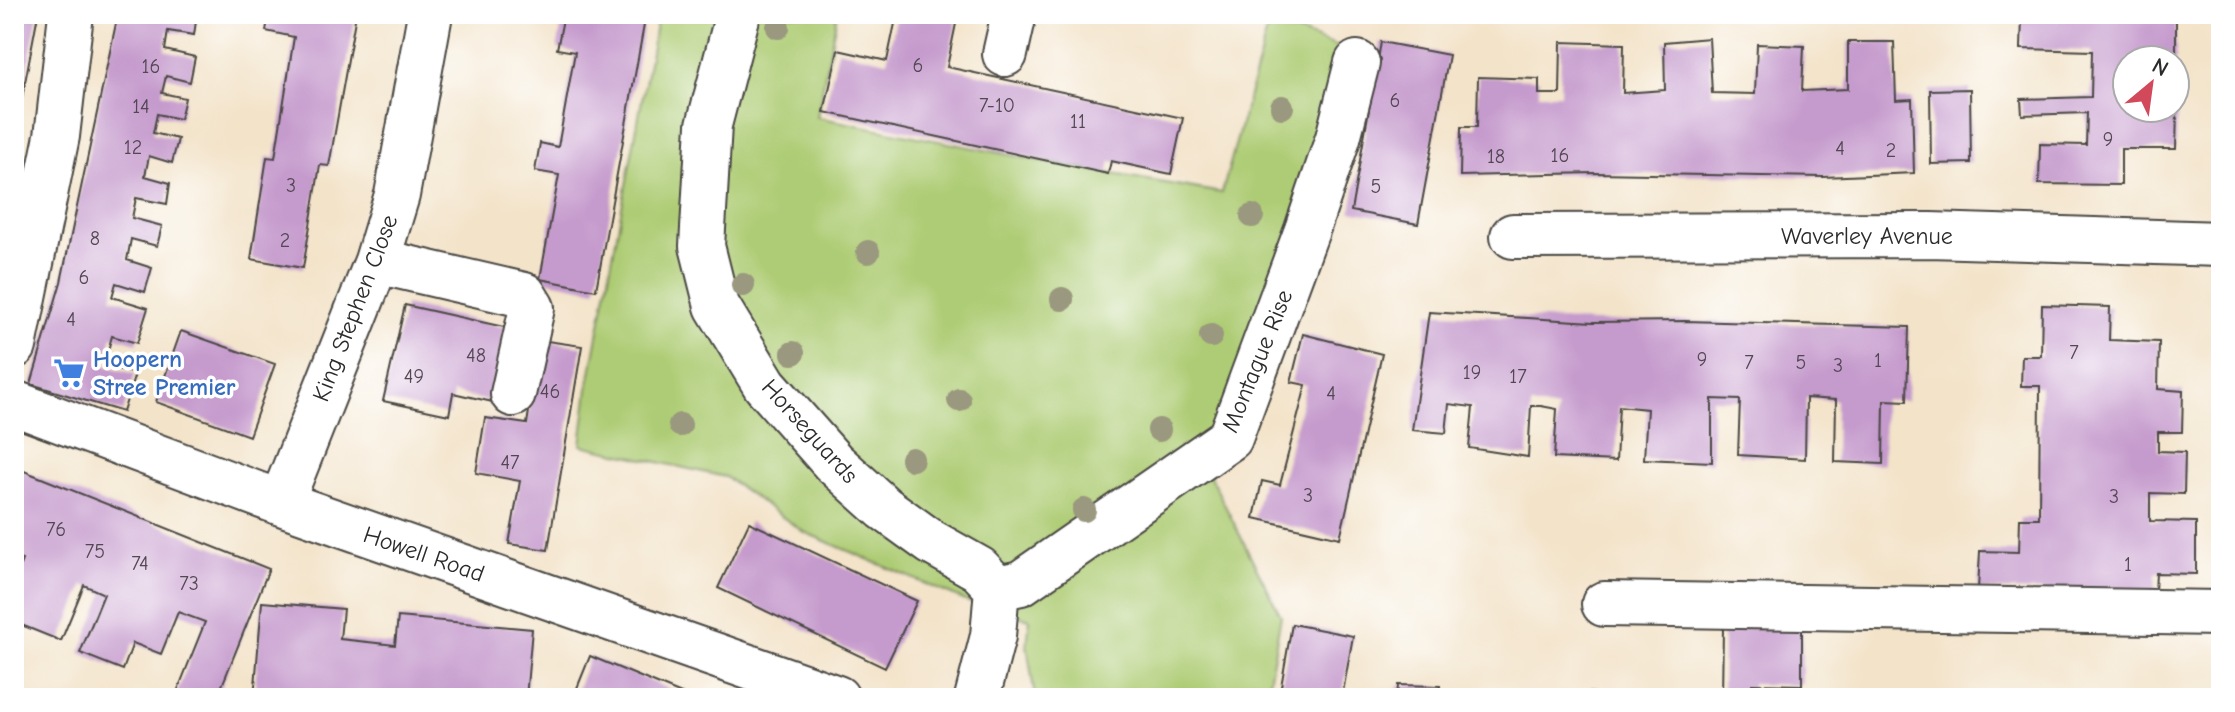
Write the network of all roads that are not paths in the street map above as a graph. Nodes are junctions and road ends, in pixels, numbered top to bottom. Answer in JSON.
{"nodes":[{"id":1,"x":71,"y":14,"type":"edge"},
{"id":2,"x":430,"y":14,"type":"edge"},
{"id":3,"x":738,"y":14,"type":"edge"},
{"id":4,"x":1357,"y":63,"type":"dead end"},
{"id":5,"x":1513,"y":236,"type":"dead end"},
{"id":6,"x":2221,"y":244,"type":"edge"},
{"id":7,"x":377,"y":261,"type":"junction"},
{"id":8,"x":14,"y":346,"type":"edge"},
{"id":9,"x":513,"y":394,"type":"dead end"},
{"id":10,"x":14,"y":403,"type":"edge"},
{"id":11,"x":281,"y":503,"type":"junction"},
{"id":12,"x":997,"y":588,"type":"junction"},
{"id":13,"x":1604,"y":604,"type":"dead end"},
{"id":14,"x":2221,"y":613,"type":"edge"},
{"id":15,"x":837,"y":698,"type":"edge"},
{"id":16,"x":977,"y":698,"type":"edge"}],
"edges":[{"from":1,"to":8,"type":"street"},
{"from":2,"to":7,"type":"street","name":"King Stephen Close"},
{"from":3,"to":12,"type":"street","name":"Horseguards"},
{"from":4,"to":12,"type":"street","name":"Montague Rise"},
{"from":5,"to":6,"type":"street","name":"Waverley Avenue"},
{"from":7,"to":9,"type":"street"},
{"from":7,"to":11,"type":"street","name":"King Stephen Close"},
{"from":10,"to":11,"type":"street","name":"Howell Road"},
{"from":11,"to":15,"type":"street","name":"Howell Road"},
{"from":12,"to":16,"type":"street"},
{"from":13,"to":14,"type":"street"}]}
